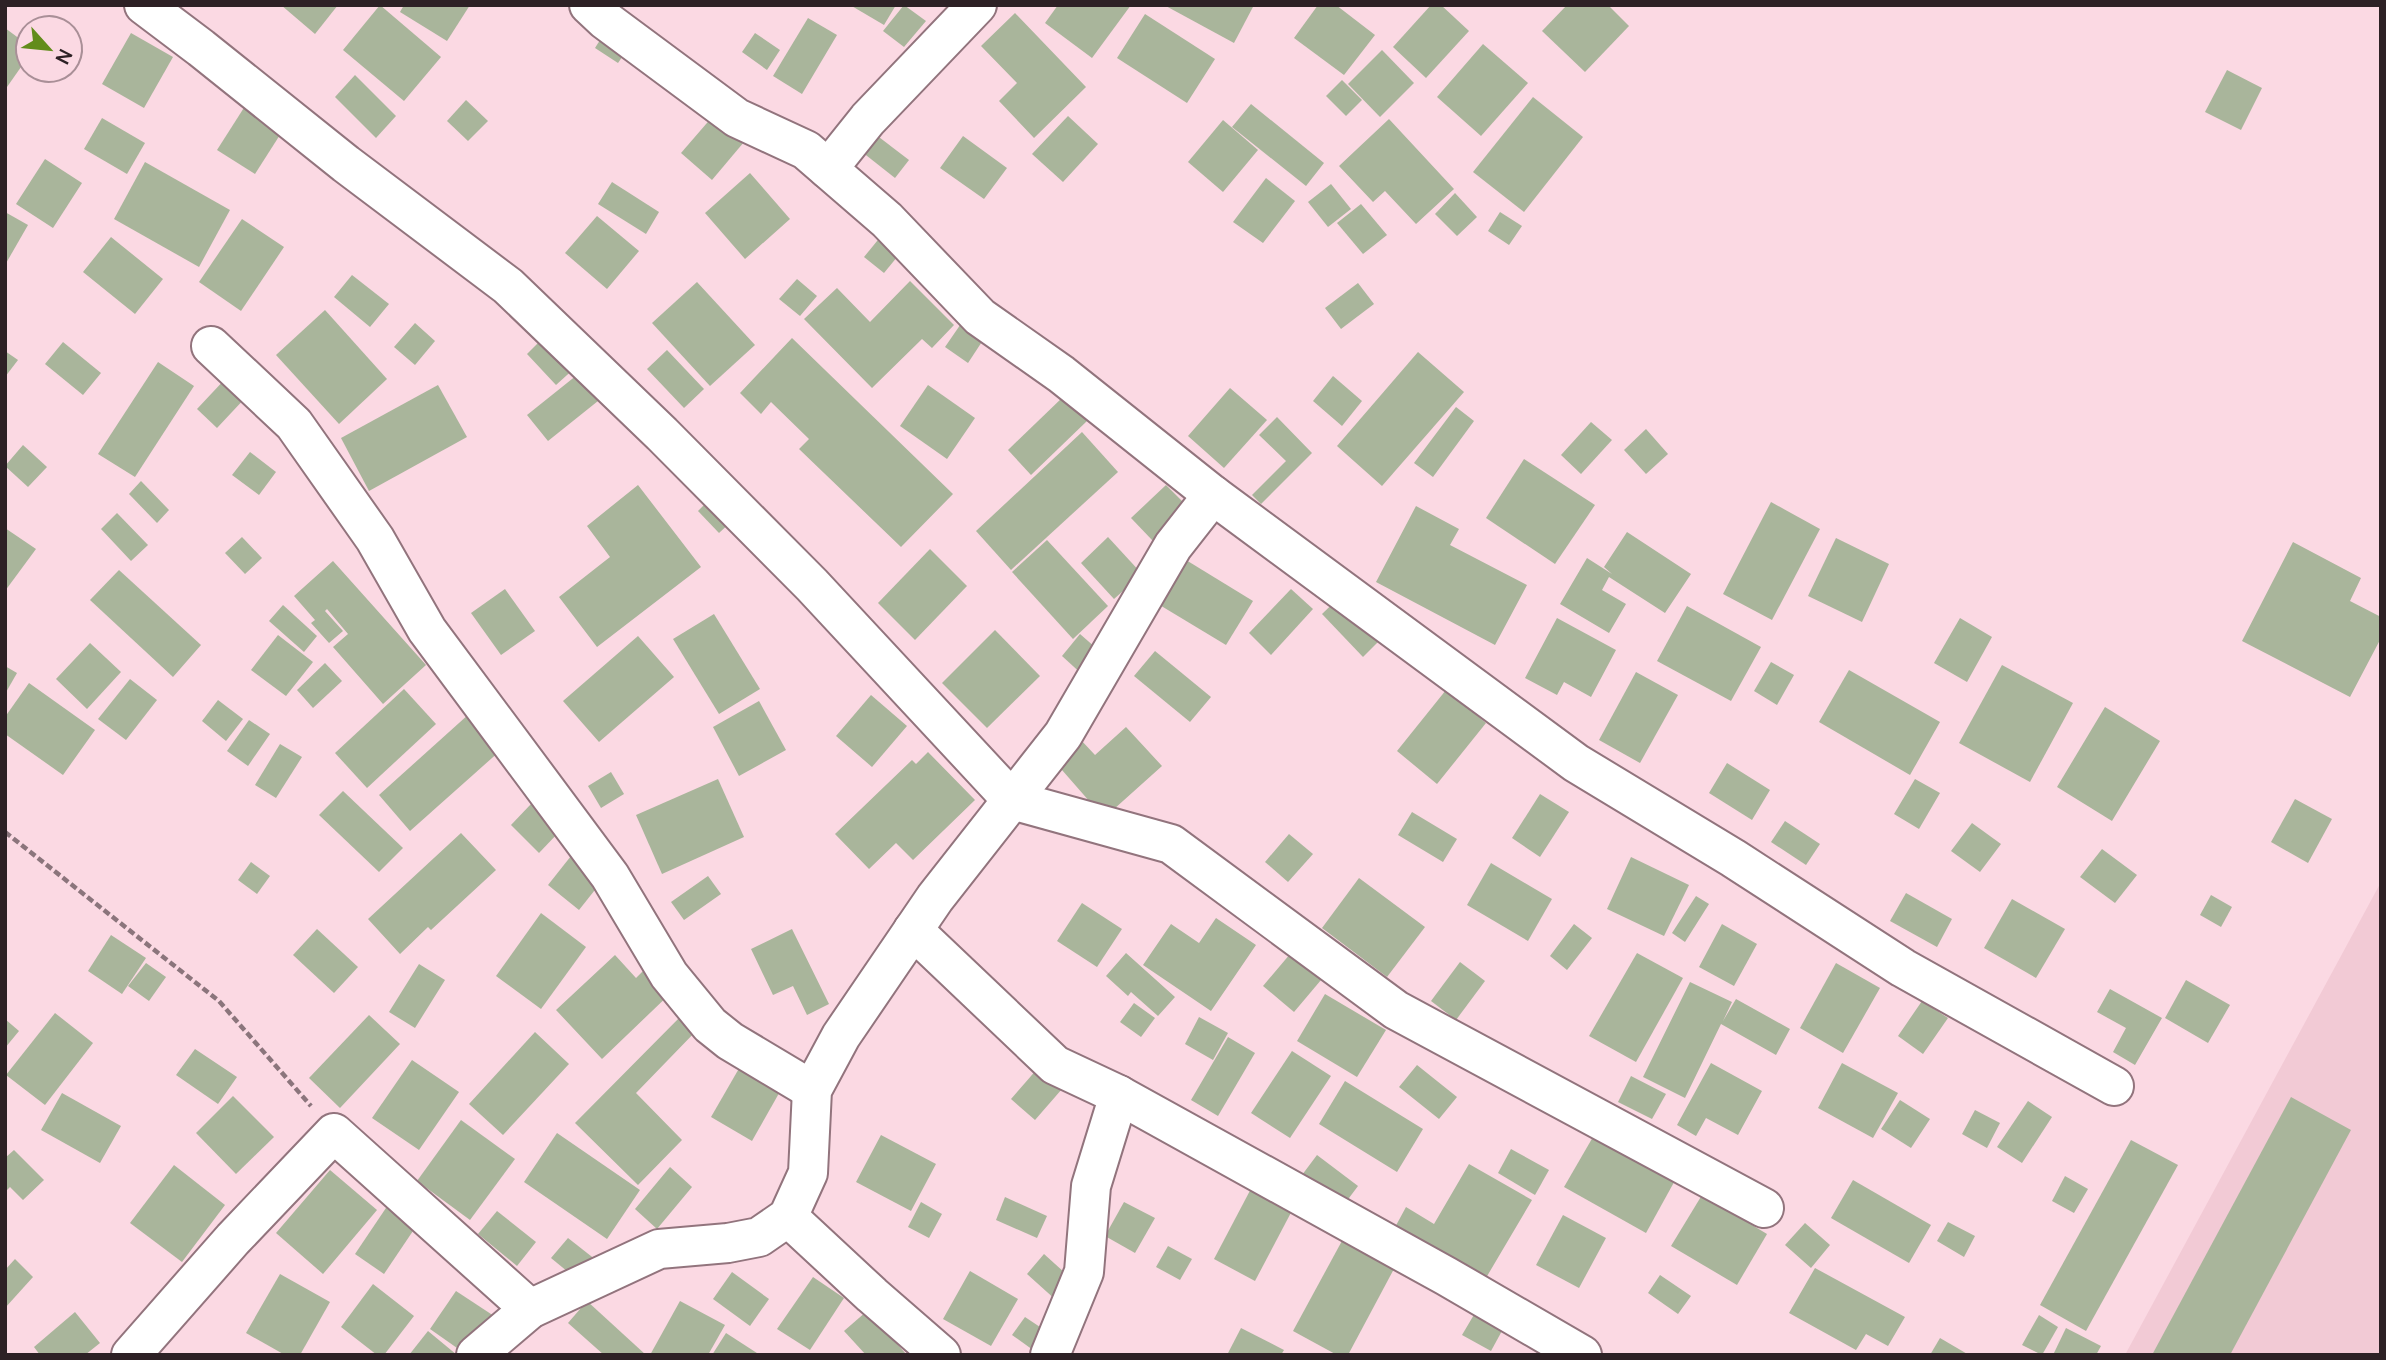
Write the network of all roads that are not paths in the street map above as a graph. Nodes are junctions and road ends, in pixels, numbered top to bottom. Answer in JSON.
{"nodes":[{"id":1,"x":144,"y":5,"type":"edge"},
{"id":2,"x":589,"y":5,"type":"edge"},
{"id":3,"x":977,"y":5,"type":"edge"},
{"id":4,"x":828,"y":169,"type":"junction"},
{"id":5,"x":211,"y":346,"type":"dead end"},
{"id":6,"x":1213,"y":495,"type":"junction"},
{"id":7,"x":1012,"y":800,"type":"junction"},
{"id":8,"x":913,"y":930,"type":"junction"},
{"id":9,"x":2114,"y":1086,"type":"dead end"},
{"id":10,"x":813,"y":1090,"type":"junction"},
{"id":11,"x":1119,"y":1095,"type":"junction"},
{"id":12,"x":1764,"y":1208,"type":"dead end"},
{"id":13,"x":788,"y":1217,"type":"junction"},
{"id":14,"x":530,"y":1309,"type":"junction"},
{"id":15,"x":131,"y":1355,"type":"edge"},
{"id":16,"x":476,"y":1355,"type":"edge"},
{"id":17,"x":941,"y":1355,"type":"edge"},
{"id":18,"x":1050,"y":1355,"type":"edge"},
{"id":19,"x":1582,"y":1355,"type":"edge"}],
"edges":[{"from":1,"to":7,"type":"street"},
{"from":2,"to":4,"type":"street"},
{"from":3,"to":4,"type":"street"},
{"from":4,"to":6,"type":"street"},
{"from":5,"to":10,"type":"street"},
{"from":6,"to":7,"type":"street"},
{"from":6,"to":9,"type":"street"},
{"from":7,"to":8,"type":"street"},
{"from":7,"to":12,"type":"street"},
{"from":8,"to":10,"type":"street"},
{"from":8,"to":11,"type":"street"},
{"from":10,"to":13,"type":"street"},
{"from":11,"to":18,"type":"street"},
{"from":11,"to":19,"type":"street"},
{"from":13,"to":14,"type":"street"},
{"from":13,"to":17,"type":"street"},
{"from":14,"to":15,"type":"street"},
{"from":14,"to":16,"type":"street"}]}
